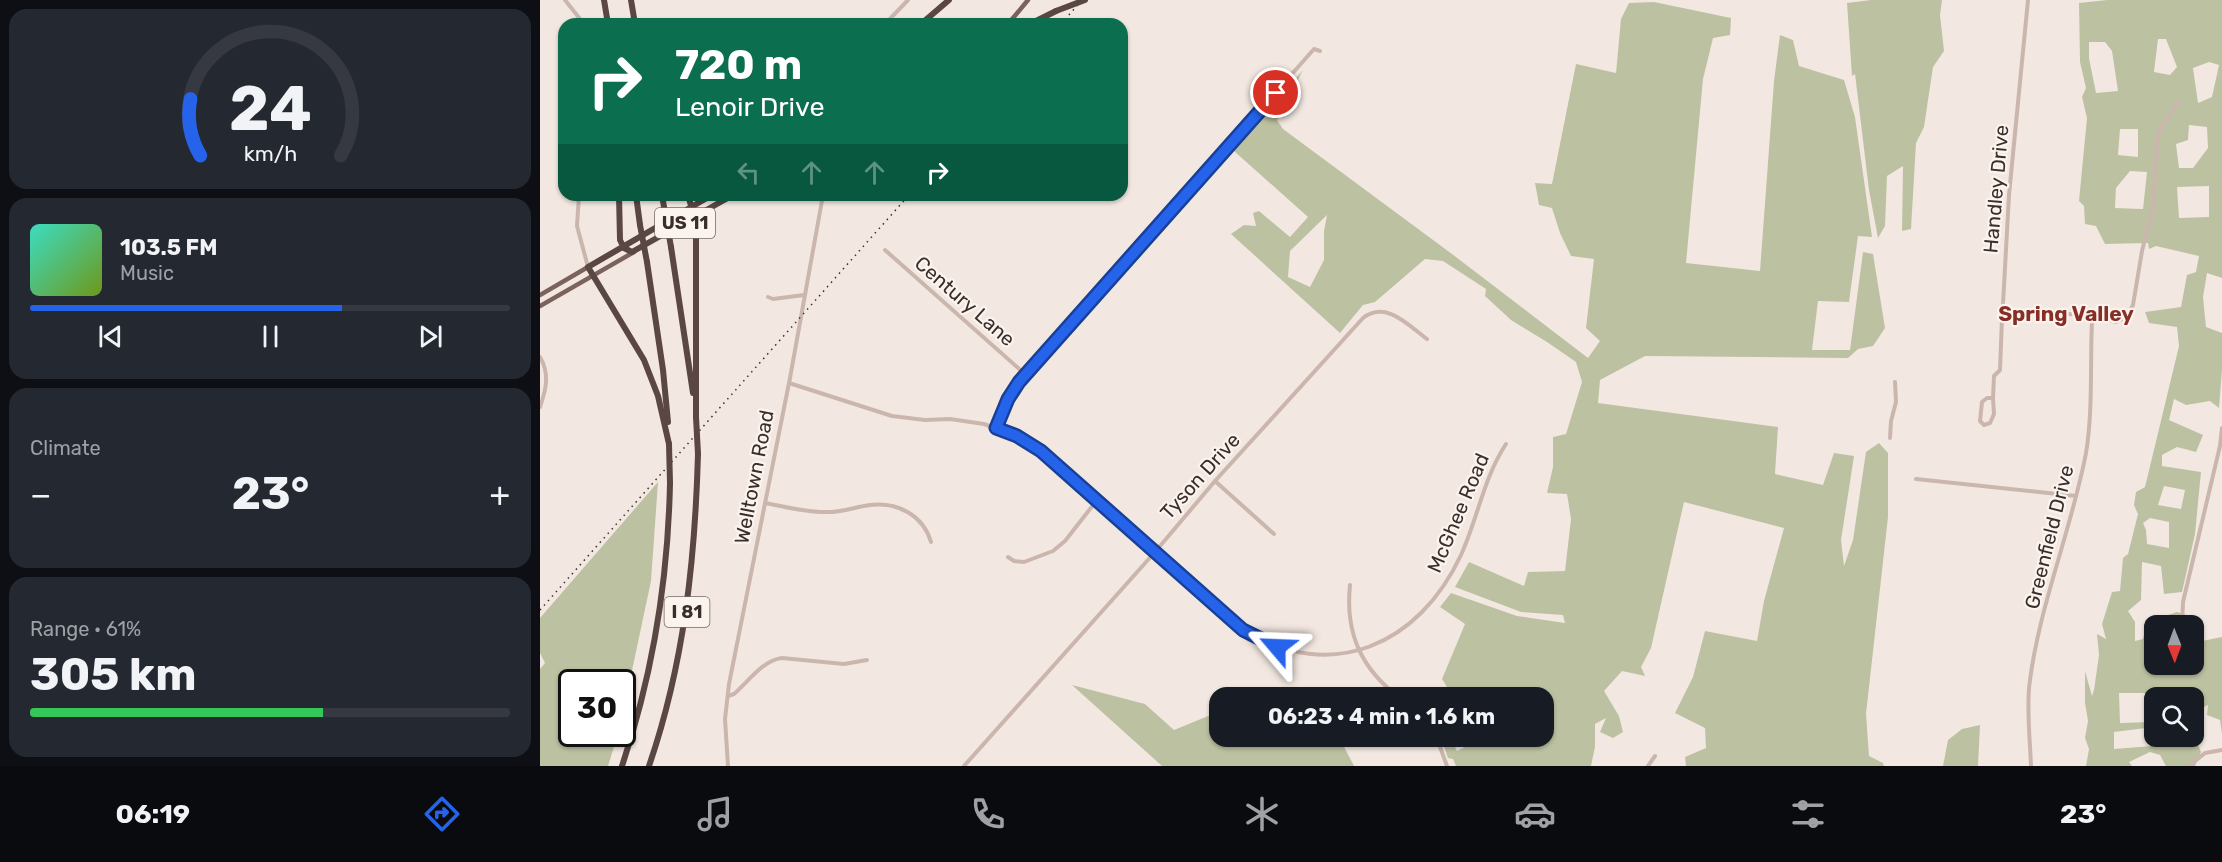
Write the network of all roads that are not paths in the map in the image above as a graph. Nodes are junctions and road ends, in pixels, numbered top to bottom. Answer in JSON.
{"nodes":[{"id":1,"x":565,"y":0,"type":"edge"},
{"id":2,"x":604,"y":0,"type":"edge"},
{"id":3,"x":631,"y":0,"type":"edge"},
{"id":4,"x":908,"y":0,"type":"edge"},
{"id":5,"x":1028,"y":0,"type":"edge"},
{"id":6,"x":1086,"y":0,"type":"edge"},
{"id":7,"x":2028,"y":0,"type":"edge"},
{"id":8,"x":947,"y":1,"type":"edge"},
{"id":9,"x":579,"y":18,"type":"edge"},
{"id":10,"x":607,"y":18,"type":"edge"},
{"id":11,"x":634,"y":18,"type":"edge"},
{"id":12,"x":891,"y":18,"type":"edge"},
{"id":13,"x":928,"y":18,"type":"edge"},
{"id":14,"x":1013,"y":18,"type":"edge"},
{"id":15,"x":1042,"y":18,"type":"edge"},
{"id":16,"x":1320,"y":51,"type":"dead end"},
{"id":17,"x":2179,"y":102,"type":"dead end"},
{"id":18,"x":578,"y":201,"type":"edge"},
{"id":19,"x":619,"y":201,"type":"edge"},
{"id":20,"x":637,"y":201,"type":"edge"},
{"id":21,"x":663,"y":201,"type":"edge"},
{"id":22,"x":690,"y":201,"type":"edge"},
{"id":23,"x":702,"y":201,"type":"edge"},
{"id":24,"x":722,"y":201,"type":"edge"},
{"id":25,"x":724,"y":201,"type":"edge"},
{"id":26,"x":822,"y":201,"type":"edge"},
{"id":27,"x":692,"y":207,"type":"junction"},
{"id":28,"x":695,"y":217,"type":"junction"},
{"id":29,"x":620,"y":224,"type":"junction"},
{"id":30,"x":696,"y":234,"type":"junction"},
{"id":31,"x":623,"y":247,"type":"junction"},
{"id":32,"x":885,"y":250,"type":"dead end"},
{"id":33,"x":636,"y":251,"type":"junction"},
{"id":34,"x":610,"y":254,"type":"junction"},
{"id":35,"x":588,"y":267,"type":"junction"},
{"id":36,"x":593,"y":276,"type":"junction"},
{"id":37,"x":540,"y":294,"type":"edge"},
{"id":38,"x":804,"y":295,"type":"junction"},
{"id":39,"x":768,"y":297,"type":"dead end"},
{"id":40,"x":540,"y":306,"type":"edge"},
{"id":41,"x":2006,"y":309,"type":"junction"},
{"id":42,"x":2087,"y":315,"type":"junction"},
{"id":43,"x":1427,"y":339,"type":"dead end"},
{"id":44,"x":540,"y":357,"type":"edge"},
{"id":45,"x":1026,"y":375,"type":"junction"},
{"id":46,"x":1895,"y":382,"type":"dead end"},
{"id":47,"x":789,"y":383,"type":"junction"},
{"id":48,"x":1993,"y":398,"type":"junction"},
{"id":49,"x":540,"y":406,"type":"edge"},
{"id":50,"x":696,"y":417,"type":"junction"},
{"id":51,"x":996,"y":428,"type":"junction"},
{"id":52,"x":2222,"y":428,"type":"edge"},
{"id":53,"x":1890,"y":438,"type":"dead end"},
{"id":54,"x":2222,"y":439,"type":"edge"},
{"id":55,"x":669,"y":444,"type":"junction"},
{"id":56,"x":1506,"y":444,"type":"dead end"},
{"id":57,"x":1916,"y":479,"type":"dead end"},
{"id":58,"x":1215,"y":481,"type":"junction"},
{"id":59,"x":2076,"y":496,"type":"junction"},
{"id":60,"x":1097,"y":500,"type":"junction"},
{"id":61,"x":765,"y":503,"type":"junction"},
{"id":62,"x":1274,"y":534,"type":"dead end"},
{"id":63,"x":931,"y":542,"type":"dead end"},
{"id":64,"x":1155,"y":552,"type":"junction"},
{"id":65,"x":1008,"y":557,"type":"dead end"},
{"id":66,"x":1350,"y":585,"type":"dead end"},
{"id":67,"x":2182,"y":615,"type":"edge"},
{"id":68,"x":1359,"y":651,"type":"junction"},
{"id":69,"x":867,"y":660,"type":"dead end"},
{"id":70,"x":1388,"y":687,"type":"edge"},
{"id":71,"x":728,"y":696,"type":"junction"},
{"id":72,"x":1440,"y":747,"type":"edge"},
{"id":73,"x":2222,"y":750,"type":"edge"},
{"id":74,"x":1654,"y":756,"type":"dead end"},
{"id":75,"x":622,"y":766,"type":"edge"},
{"id":76,"x":649,"y":766,"type":"edge"},
{"id":77,"x":728,"y":766,"type":"edge"},
{"id":78,"x":964,"y":766,"type":"edge"},
{"id":79,"x":1447,"y":766,"type":"edge"},
{"id":80,"x":1648,"y":766,"type":"edge"},
{"id":81,"x":2031,"y":766,"type":"edge"},
{"id":82,"x":2189,"y":766,"type":"edge"}],
"edges":[{"from":1,"to":9,"type":"street"},
{"from":2,"to":10,"type":"highway"},
{"from":3,"to":11,"type":"highway"},
{"from":4,"to":12,"type":"street"},
{"from":5,"to":14,"type":"main road"},
{"from":6,"to":15,"type":"highway","bridge":true},
{"from":7,"to":41,"type":"street","name":"Handley Drive"},
{"from":8,"to":13,"type":"highway"},
{"from":16,"to":45,"type":"street"},
{"from":17,"to":42,"type":"street"},
{"from":18,"to":35,"type":"street"},
{"from":19,"to":29,"type":"highway"},
{"from":20,"to":55,"type":"highway","number":"I 81","bridge":true},
{"from":21,"to":50,"type":"highway","number":"I 81","bridge":true},
{"from":22,"to":27,"type":"highway"},
{"from":23,"to":27,"type":"highway","number":"US 11"},
{"from":24,"to":28,"type":"highway","number":"US 11"},
{"from":25,"to":30,"type":"highway"},
{"from":26,"to":38,"type":"street","name":"Welltown Road"},
{"from":27,"to":28,"type":"highway"},
{"from":27,"to":31,"type":"highway","number":"US 11"},
{"from":28,"to":30,"type":"highway"},
{"from":28,"to":33,"type":"highway","number":"US 11"},
{"from":29,"to":31,"type":"highway"},
{"from":29,"to":34,"type":"highway"},
{"from":30,"to":50,"type":"highway"},
{"from":31,"to":33,"type":"highway"},
{"from":31,"to":34,"type":"highway","number":"US 11"},
{"from":32,"to":45,"type":"street","name":"Century Lane"},
{"from":33,"to":36,"type":"main road","number":"US 11"},
{"from":34,"to":35,"type":"highway","number":"US 11"},
{"from":35,"to":36,"type":"highway"},
{"from":35,"to":37,"type":"main road","number":"US 11"},
{"from":36,"to":40,"type":"main road","number":"US 11"},
{"from":36,"to":55,"type":"highway"},
{"from":38,"to":39,"type":"street"},
{"from":38,"to":47,"type":"street","name":"Welltown Road"},
{"from":41,"to":42,"type":"street"},
{"from":41,"to":48,"type":"street","name":"Handley Drive"},
{"from":42,"to":59,"type":"street","name":"Greenfield Drive"},
{"from":43,"to":58,"type":"street","name":"Tyson Drive"},
{"from":44,"to":49,"type":"street"},
{"from":45,"to":51,"type":"street"},
{"from":46,"to":53,"type":"street"},
{"from":47,"to":51,"type":"street","name":"McGhee Road"},
{"from":47,"to":61,"type":"street","name":"Welltown Road"},
{"from":48,"to":48,"type":"street","name":"Handley Drive"},
{"from":50,"to":76,"type":"highway","number":"I 81","bridge":true},
{"from":51,"to":60,"type":"street","name":"McGhee Road"},
{"from":52,"to":54,"type":"street"},
{"from":54,"to":67,"type":"street"},
{"from":55,"to":75,"type":"highway","number":"I 81","bridge":true},
{"from":56,"to":68,"type":"street","name":"McGhee Road"},
{"from":57,"to":59,"type":"street"},
{"from":58,"to":62,"type":"street"},
{"from":58,"to":64,"type":"street","name":"Tyson Drive"},
{"from":59,"to":81,"type":"street","name":"Greenfield Drive"},
{"from":60,"to":64,"type":"street","name":"McGhee Road"},
{"from":60,"to":65,"type":"street"},
{"from":61,"to":63,"type":"street"},
{"from":61,"to":71,"type":"street","name":"Welltown Road"},
{"from":64,"to":68,"type":"street","name":"McGhee Road"},
{"from":64,"to":78,"type":"street","name":"Tyson Drive"},
{"from":66,"to":68,"type":"street"},
{"from":68,"to":70,"type":"street"},
{"from":69,"to":71,"type":"street"},
{"from":71,"to":77,"type":"street","name":"Welltown Road"},
{"from":72,"to":79,"type":"street"},
{"from":73,"to":82,"type":"street"},
{"from":74,"to":80,"type":"street"}]}
